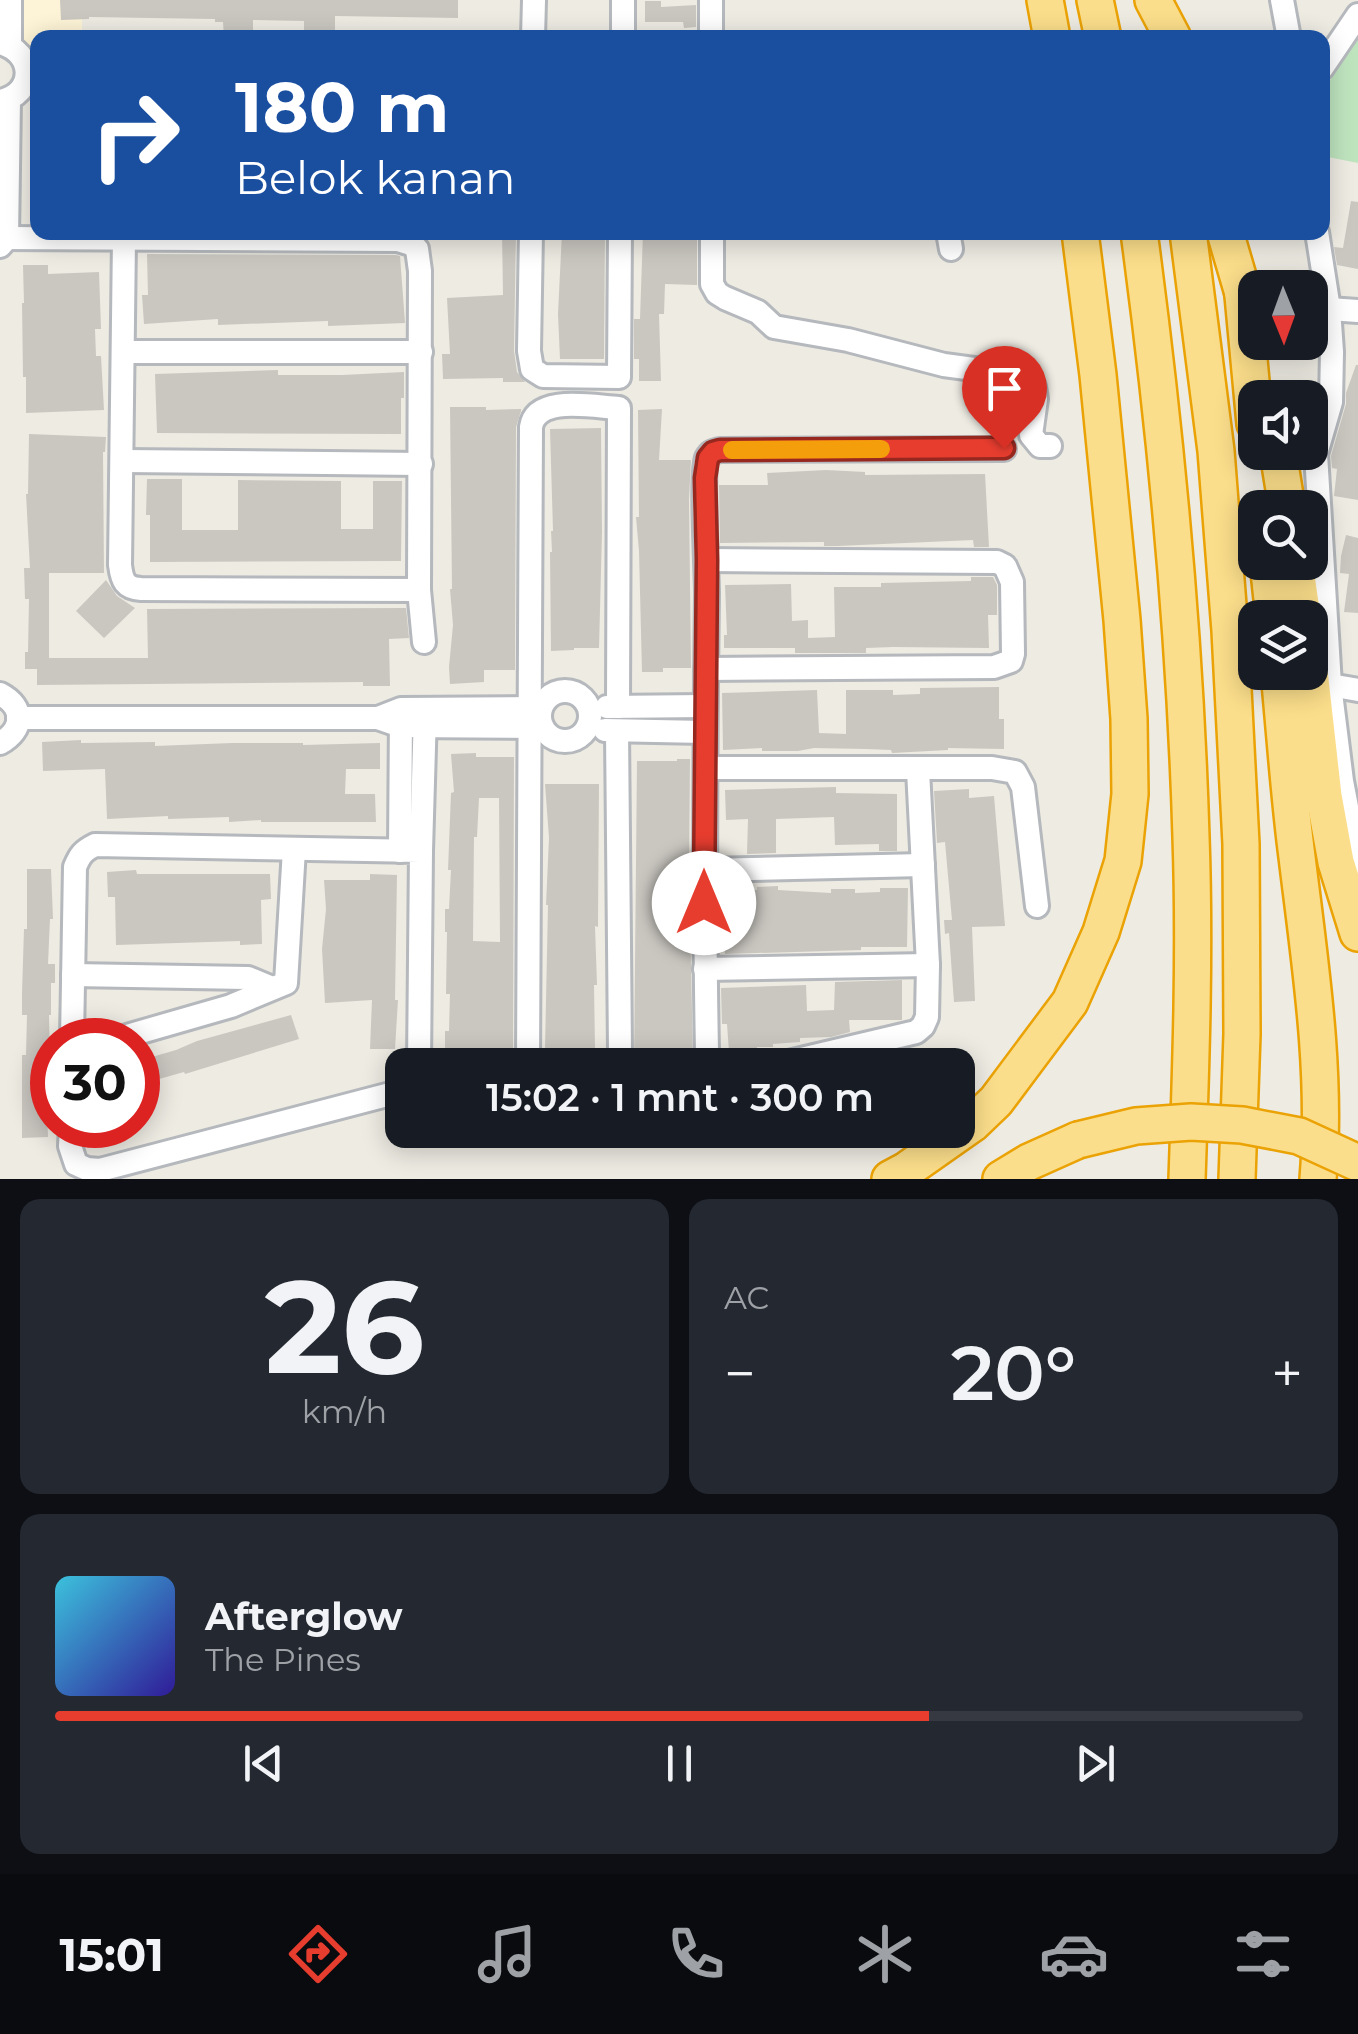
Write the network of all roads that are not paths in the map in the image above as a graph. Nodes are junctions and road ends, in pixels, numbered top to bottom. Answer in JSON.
{"nodes":[{"id":1,"x":10,"y":0,"type":"edge"},
{"id":2,"x":534,"y":0,"type":"edge"},
{"id":3,"x":623,"y":0,"type":"edge"},
{"id":4,"x":711,"y":0,"type":"edge"},
{"id":5,"x":1045,"y":0,"type":"edge"},
{"id":6,"x":1095,"y":0,"type":"edge"},
{"id":7,"x":1150,"y":0,"type":"edge"},
{"id":8,"x":1282,"y":0,"type":"edge"},
{"id":9,"x":1358,"y":15,"type":"edge"},
{"id":10,"x":533,"y":30,"type":"edge"},
{"id":11,"x":623,"y":30,"type":"edge"},
{"id":12,"x":711,"y":30,"type":"edge"},
{"id":13,"x":1051,"y":30,"type":"edge"},
{"id":14,"x":1101,"y":30,"type":"edge"},
{"id":15,"x":1153,"y":30,"type":"edge"},
{"id":16,"x":1168,"y":30,"type":"edge"},
{"id":17,"x":1288,"y":30,"type":"edge"},
{"id":18,"x":1330,"y":56,"type":"edge"},
{"id":19,"x":18,"y":72,"type":"edge"},
{"id":20,"x":43,"y":240,"type":"edge"},
{"id":21,"x":124,"y":240,"type":"edge"},
{"id":22,"x":398,"y":240,"type":"edge"},
{"id":23,"x":531,"y":240,"type":"edge"},
{"id":24,"x":620,"y":240,"type":"edge"},
{"id":25,"x":712,"y":240,"type":"edge"},
{"id":26,"x":1081,"y":240,"type":"edge"},
{"id":27,"x":1139,"y":240,"type":"edge"},
{"id":28,"x":1189,"y":240,"type":"edge"},
{"id":29,"x":1228,"y":240,"type":"edge"},
{"id":30,"x":1318,"y":240,"type":"edge"},
{"id":31,"x":2,"y":241,"type":"edge"},
{"id":32,"x":1238,"y":273,"type":"edge"},
{"id":33,"x":1330,"y":309,"type":"junction"},
{"id":34,"x":1358,"y":311,"type":"edge"},
{"id":35,"x":123,"y":352,"type":"junction"},
{"id":36,"x":421,"y":352,"type":"junction"},
{"id":37,"x":1050,"y":446,"type":"dead end"},
{"id":38,"x":1004,"y":448,"type":"dead end"},
{"id":39,"x":123,"y":461,"type":"junction"},
{"id":40,"x":420,"y":464,"type":"junction"},
{"id":41,"x":707,"y":560,"type":"junction"},
{"id":42,"x":419,"y":590,"type":"junction"},
{"id":43,"x":1319,"y":600,"type":"edge"},
{"id":44,"x":424,"y":642,"type":"dead end"},
{"id":45,"x":706,"y":669,"type":"junction"},
{"id":46,"x":1328,"y":681,"type":"edge"},
{"id":47,"x":1281,"y":690,"type":"edge"},
{"id":48,"x":1320,"y":690,"type":"edge"},
{"id":49,"x":1323,"y":690,"type":"edge"},
{"id":50,"x":1358,"y":690,"type":"edge"},
{"id":51,"x":0,"y":694,"type":"edge"},
{"id":52,"x":618,"y":706,"type":"junction"},
{"id":53,"x":705,"y":706,"type":"junction"},
{"id":54,"x":413,"y":717,"type":"junction"},
{"id":55,"x":536,"y":717,"type":"junction"},
{"id":56,"x":18,"y":718,"type":"junction"},
{"id":57,"x":588,"y":718,"type":"junction"},
{"id":58,"x":618,"y":730,"type":"junction"},
{"id":59,"x":705,"y":732,"type":"junction"},
{"id":60,"x":0,"y":743,"type":"edge"},
{"id":61,"x":706,"y":768,"type":"junction"},
{"id":62,"x":918,"y":770,"type":"junction"},
{"id":63,"x":1350,"y":783,"type":"edge"},
{"id":64,"x":294,"y":849,"type":"junction"},
{"id":65,"x":410,"y":851,"type":"junction"},
{"id":66,"x":1358,"y":864,"type":"edge"},
{"id":67,"x":923,"y":866,"type":"junction"},
{"id":68,"x":704,"y":870,"type":"junction"},
{"id":69,"x":1037,"y":906,"type":"dead end"},
{"id":70,"x":1358,"y":932,"type":"edge"},
{"id":71,"x":928,"y":965,"type":"junction"},
{"id":72,"x":705,"y":969,"type":"junction"},
{"id":73,"x":73,"y":974,"type":"junction"},
{"id":74,"x":272,"y":988,"type":"junction"},
{"id":75,"x":1193,"y":989,"type":"junction"},
{"id":76,"x":72,"y":1018,"type":"edge"},
{"id":77,"x":160,"y":1027,"type":"edge"},
{"id":78,"x":419,"y":1048,"type":"edge"},
{"id":79,"x":528,"y":1048,"type":"edge"},
{"id":80,"x":620,"y":1048,"type":"edge"},
{"id":81,"x":707,"y":1048,"type":"edge"},
{"id":82,"x":848,"y":1048,"type":"edge"},
{"id":83,"x":385,"y":1095,"type":"edge"},
{"id":84,"x":71,"y":1148,"type":"edge"},
{"id":85,"x":1358,"y":1163,"type":"edge"},
{"id":86,"x":890,"y":1179,"type":"edge"},
{"id":87,"x":1001,"y":1179,"type":"edge"},
{"id":88,"x":1165,"y":1179,"type":"edge"},
{"id":89,"x":1188,"y":1179,"type":"edge"},
{"id":90,"x":1237,"y":1179,"type":"edge"},
{"id":91,"x":1318,"y":1179,"type":"edge"}],
"edges":[{"from":1,"to":19,"type":"street"},
{"from":2,"to":10,"type":"street"},
{"from":3,"to":11,"type":"street"},
{"from":4,"to":12,"type":"street"},
{"from":5,"to":13,"type":"highway"},
{"from":6,"to":14,"type":"highway"},
{"from":7,"to":15,"type":"highway"},
{"from":7,"to":16,"type":"highway"},
{"from":8,"to":17,"type":"street"},
{"from":9,"to":18,"type":"street"},
{"from":19,"to":31,"type":"street"},
{"from":20,"to":31,"type":"street"},
{"from":21,"to":35,"type":"street"},
{"from":22,"to":36,"type":"street"},
{"from":23,"to":24,"type":"street"},
{"from":25,"to":37,"type":"street"},
{"from":26,"to":86,"type":"highway"},
{"from":27,"to":75,"type":"highway"},
{"from":28,"to":90,"type":"highway"},
{"from":29,"to":32,"type":"highway"},
{"from":30,"to":33,"type":"street"},
{"from":33,"to":34,"type":"street"},
{"from":33,"to":43,"type":"street"},
{"from":35,"to":36,"type":"street"},
{"from":35,"to":39,"type":"street"},
{"from":36,"to":40,"type":"street"},
{"from":38,"to":41,"type":"street"},
{"from":39,"to":40,"type":"street"},
{"from":39,"to":42,"type":"street"},
{"from":40,"to":42,"type":"street"},
{"from":41,"to":45,"type":"street"},
{"from":41,"to":45,"type":"street"},
{"from":42,"to":44,"type":"street"},
{"from":45,"to":53,"type":"street"},
{"from":46,"to":50,"type":"street"},
{"from":47,"to":91,"type":"highway"},
{"from":48,"to":70,"type":"highway"},
{"from":49,"to":63,"type":"street"},
{"from":51,"to":56,"type":"street"},
{"from":52,"to":53,"type":"street"},
{"from":52,"to":55,"type":"street"},
{"from":52,"to":57,"type":"street"},
{"from":53,"to":59,"type":"street"},
{"from":54,"to":55,"type":"street"},
{"from":54,"to":56,"type":"street"},
{"from":54,"to":65,"type":"street"},
{"from":55,"to":57,"type":"street"},
{"from":55,"to":57,"type":"street"},
{"from":55,"to":79,"type":"street"},
{"from":56,"to":60,"type":"street"},
{"from":57,"to":58,"type":"street"},
{"from":58,"to":59,"type":"street"},
{"from":58,"to":80,"type":"street"},
{"from":59,"to":61,"type":"street"},
{"from":61,"to":62,"type":"street"},
{"from":61,"to":68,"type":"street"},
{"from":62,"to":67,"type":"street"},
{"from":62,"to":69,"type":"street"},
{"from":63,"to":66,"type":"street"},
{"from":64,"to":65,"type":"street"},
{"from":64,"to":73,"type":"street"},
{"from":64,"to":74,"type":"street"},
{"from":65,"to":78,"type":"street"},
{"from":67,"to":68,"type":"street"},
{"from":67,"to":71,"type":"street"},
{"from":68,"to":72,"type":"street"},
{"from":71,"to":72,"type":"street"},
{"from":71,"to":82,"type":"street"},
{"from":72,"to":81,"type":"street"},
{"from":73,"to":74,"type":"street"},
{"from":73,"to":76,"type":"street"},
{"from":74,"to":77,"type":"street"},
{"from":75,"to":88,"type":"highway"},
{"from":75,"to":89,"type":"highway"},
{"from":83,"to":84,"type":"street"},
{"from":85,"to":87,"type":"highway","bridge":true}]}
